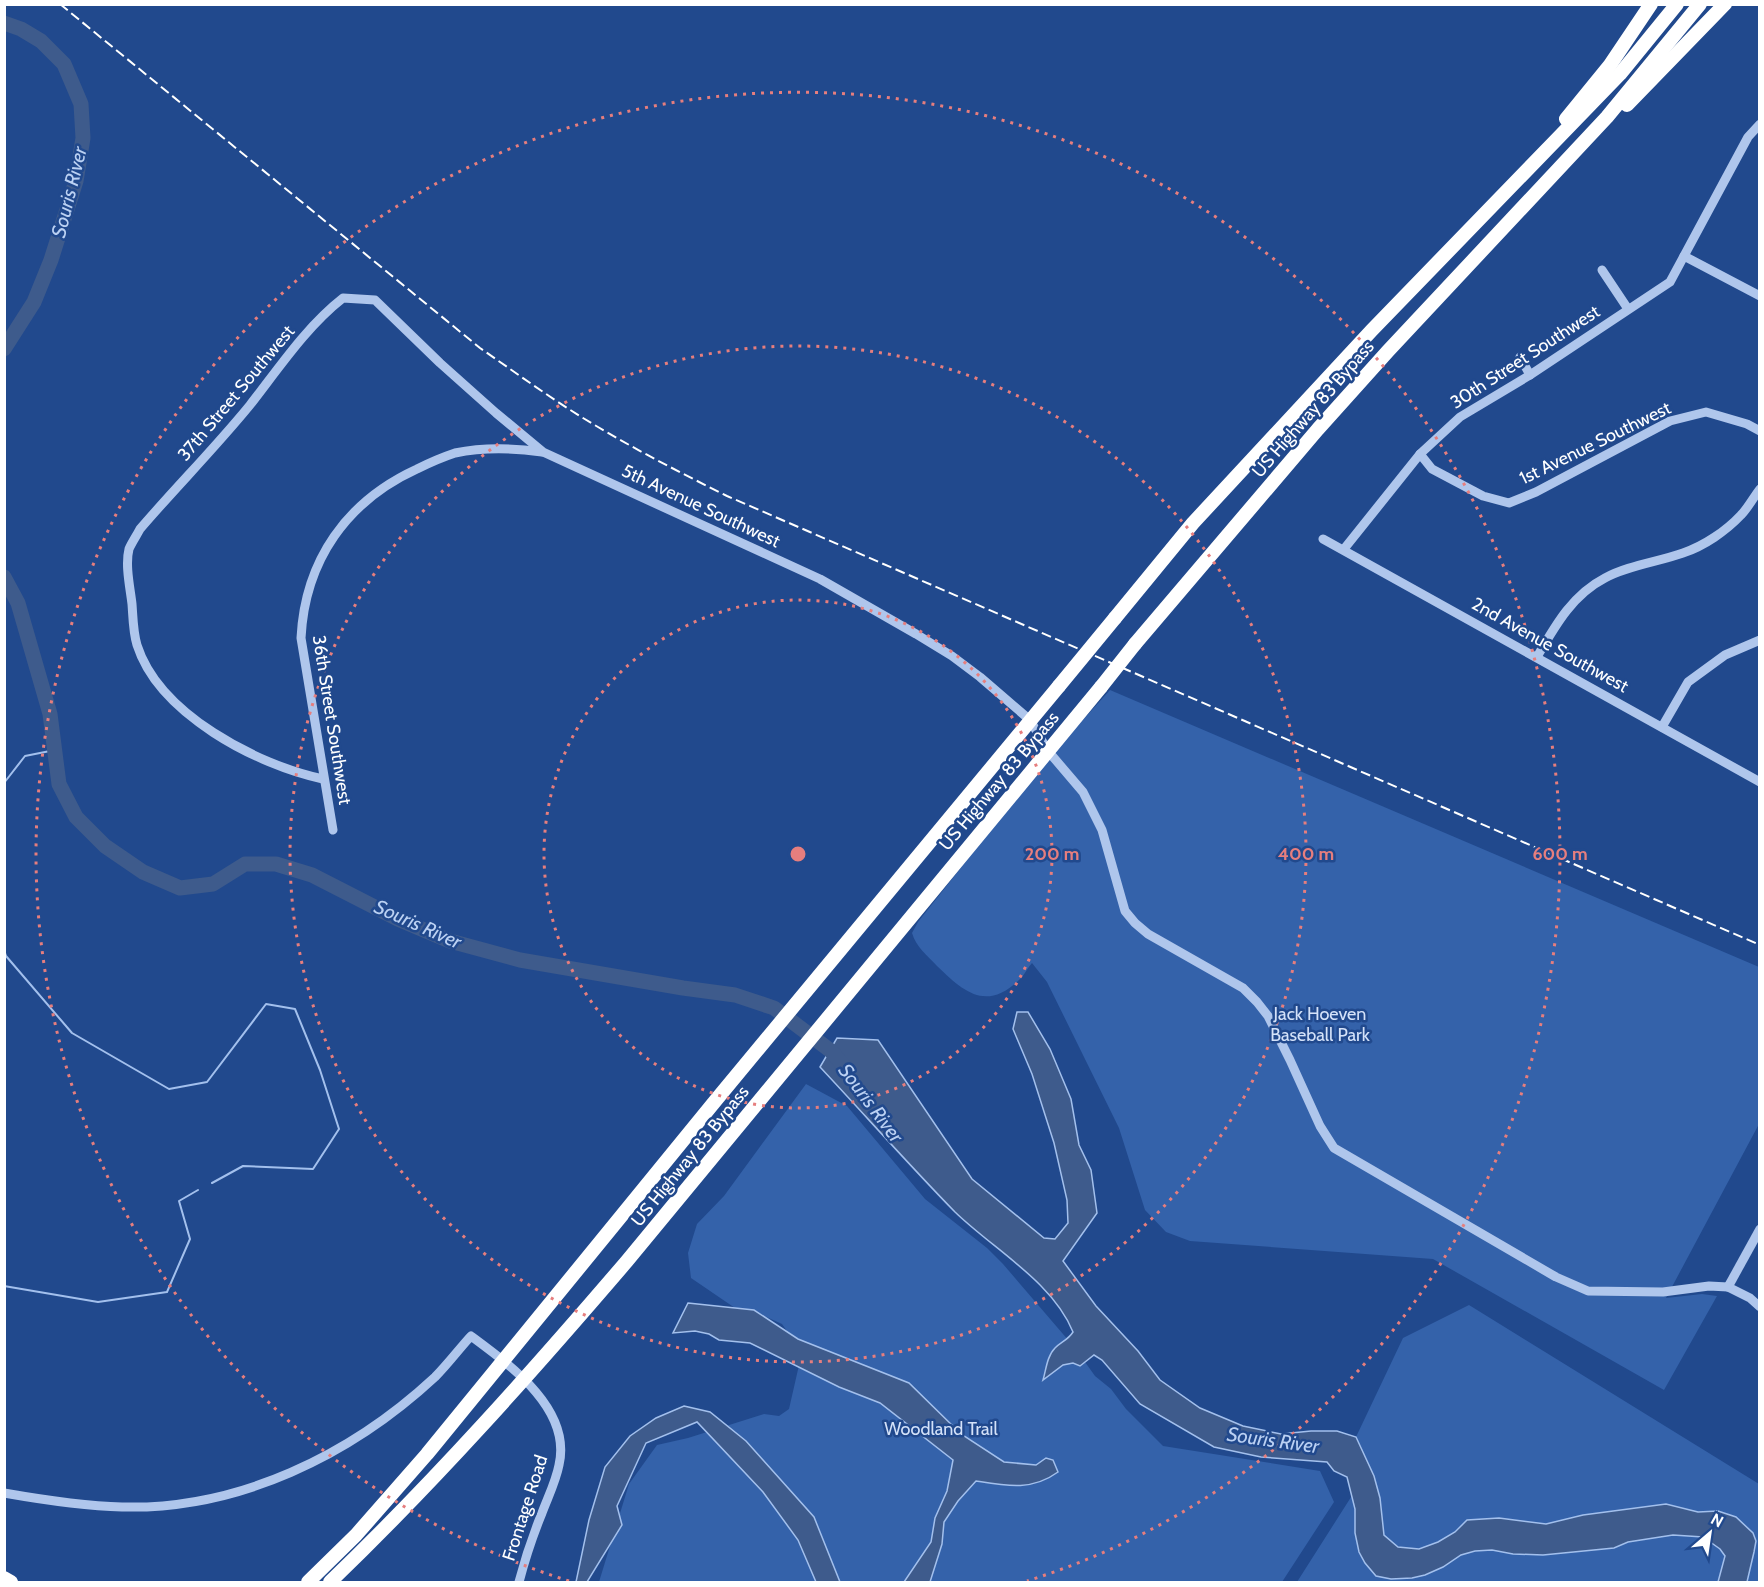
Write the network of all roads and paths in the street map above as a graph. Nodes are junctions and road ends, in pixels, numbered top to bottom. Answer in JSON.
{"nodes":[{"id":1,"x":1651,"y":4,"type":"edge"},
{"id":2,"x":1677,"y":4,"type":"edge"},
{"id":3,"x":1700,"y":4,"type":"edge"},
{"id":4,"x":1725,"y":4,"type":"edge"},
{"id":5,"x":1607,"y":117,"type":"junction"},
{"id":6,"x":1760,"y":124,"type":"edge"},
{"id":7,"x":1538,"y":160,"type":"junction"},
{"id":8,"x":1684,"y":256,"type":"junction"},
{"id":9,"x":1602,"y":270,"type":"dead end"},
{"id":10,"x":1760,"y":296,"type":"edge"},
{"id":11,"x":375,"y":300,"type":"joint"},
{"id":12,"x":1628,"y":309,"type":"junction"},
{"id":13,"x":1520,"y":357,"type":"dead end"},
{"id":14,"x":1530,"y":375,"type":"junction"},
{"id":15,"x":1760,"y":431,"type":"edge"},
{"id":16,"x":543,"y":452,"type":"junction"},
{"id":17,"x":1420,"y":454,"type":"junction"},
{"id":18,"x":1760,"y":489,"type":"edge"},
{"id":19,"x":1323,"y":539,"type":"dead end"},
{"id":20,"x":1344,"y":549,"type":"junction"},
{"id":21,"x":1760,"y":640,"type":"edge"},
{"id":22,"x":1537,"y":657,"type":"junction"},
{"id":23,"x":1030,"y":720,"type":"junction"},
{"id":24,"x":1662,"y":727,"type":"junction"},
{"id":25,"x":1048,"y":751,"type":"junction"},
{"id":26,"x":323,"y":779,"type":"junction"},
{"id":27,"x":1760,"y":782,"type":"edge"},
{"id":28,"x":333,"y":830,"type":"dead end"},
{"id":29,"x":1760,"y":1229,"type":"edge"},
{"id":30,"x":1728,"y":1287,"type":"junction"},
{"id":31,"x":1760,"y":1307,"type":"edge"},
{"id":32,"x":503,"y":1361,"type":"junction"},
{"id":33,"x":523,"y":1381,"type":"junction"},
{"id":34,"x":4,"y":1493,"type":"edge"},
{"id":35,"x":4,"y":1578,"type":"edge"},
{"id":36,"x":10,"y":1582,"type":"edge"},
{"id":37,"x":308,"y":1582,"type":"edge"},
{"id":38,"x":330,"y":1582,"type":"edge"},
{"id":39,"x":519,"y":1582,"type":"edge"}],
"edges":[{"from":1,"to":7,"type":"highway"},
{"from":2,"to":7,"type":"highway","name":"US Highway 83 Bypass"},
{"from":3,"to":5,"type":"highway","name":"US Highway 83 Bypass"},
{"from":4,"to":5,"type":"highway"},
{"from":5,"to":25,"type":"highway","name":"US Highway 83 Bypass","bridge":true},
{"from":6,"to":8,"type":"street","name":"30th Street Southwest"},
{"from":7,"to":23,"type":"highway","name":"US Highway 83 Bypass","bridge":true},
{"from":8,"to":10,"type":"street"},
{"from":8,"to":12,"type":"street","name":"30th Street Southwest"},
{"from":9,"to":12,"type":"street"},
{"from":11,"to":16,"type":"street","name":"5th Avenue Southwest"},
{"from":11,"to":26,"type":"street","name":"37th Street Southwest"},
{"from":12,"to":14,"type":"street","name":"30th Street Southwest"},
{"from":13,"to":14,"type":"street"},
{"from":14,"to":17,"type":"street","name":"30th Street Southwest"},
{"from":15,"to":17,"type":"street","name":"1st Avenue Southwest"},
{"from":16,"to":23,"type":"street","name":"5th Avenue Southwest"},
{"from":16,"to":26,"type":"street","name":"36th Street Southwest"},
{"from":17,"to":20,"type":"street","name":"30th Street Southwest"},
{"from":18,"to":22,"type":"street"},
{"from":19,"to":20,"type":"street","name":"2nd Avenue Southwest"},
{"from":20,"to":22,"type":"street","name":"2nd Avenue Southwest"},
{"from":21,"to":24,"type":"street"},
{"from":22,"to":24,"type":"street","name":"2nd Avenue Southwest"},
{"from":23,"to":25,"type":"street","name":"5th Avenue Southwest"},
{"from":23,"to":32,"type":"highway","name":"US Highway 83 Bypass"},
{"from":24,"to":27,"type":"street","name":"2nd Avenue Southwest"},
{"from":25,"to":30,"type":"street","name":"5th Avenue Southwest"},
{"from":25,"to":33,"type":"highway","name":"US Highway 83 Bypass"},
{"from":26,"to":28,"type":"street","name":"36th Street Southwest"},
{"from":29,"to":30,"type":"street"},
{"from":30,"to":31,"type":"street"},
{"from":32,"to":33,"type":"street","name":"Frontage Road"},
{"from":32,"to":34,"type":"street","name":"Frontage Road"},
{"from":32,"to":37,"type":"highway","name":"US Highway 83 Bypass"},
{"from":33,"to":38,"type":"highway","name":"US Highway 83 Bypass"},
{"from":33,"to":39,"type":"street","name":"Frontage Road"},
{"from":35,"to":36,"type":"highway"}]}
